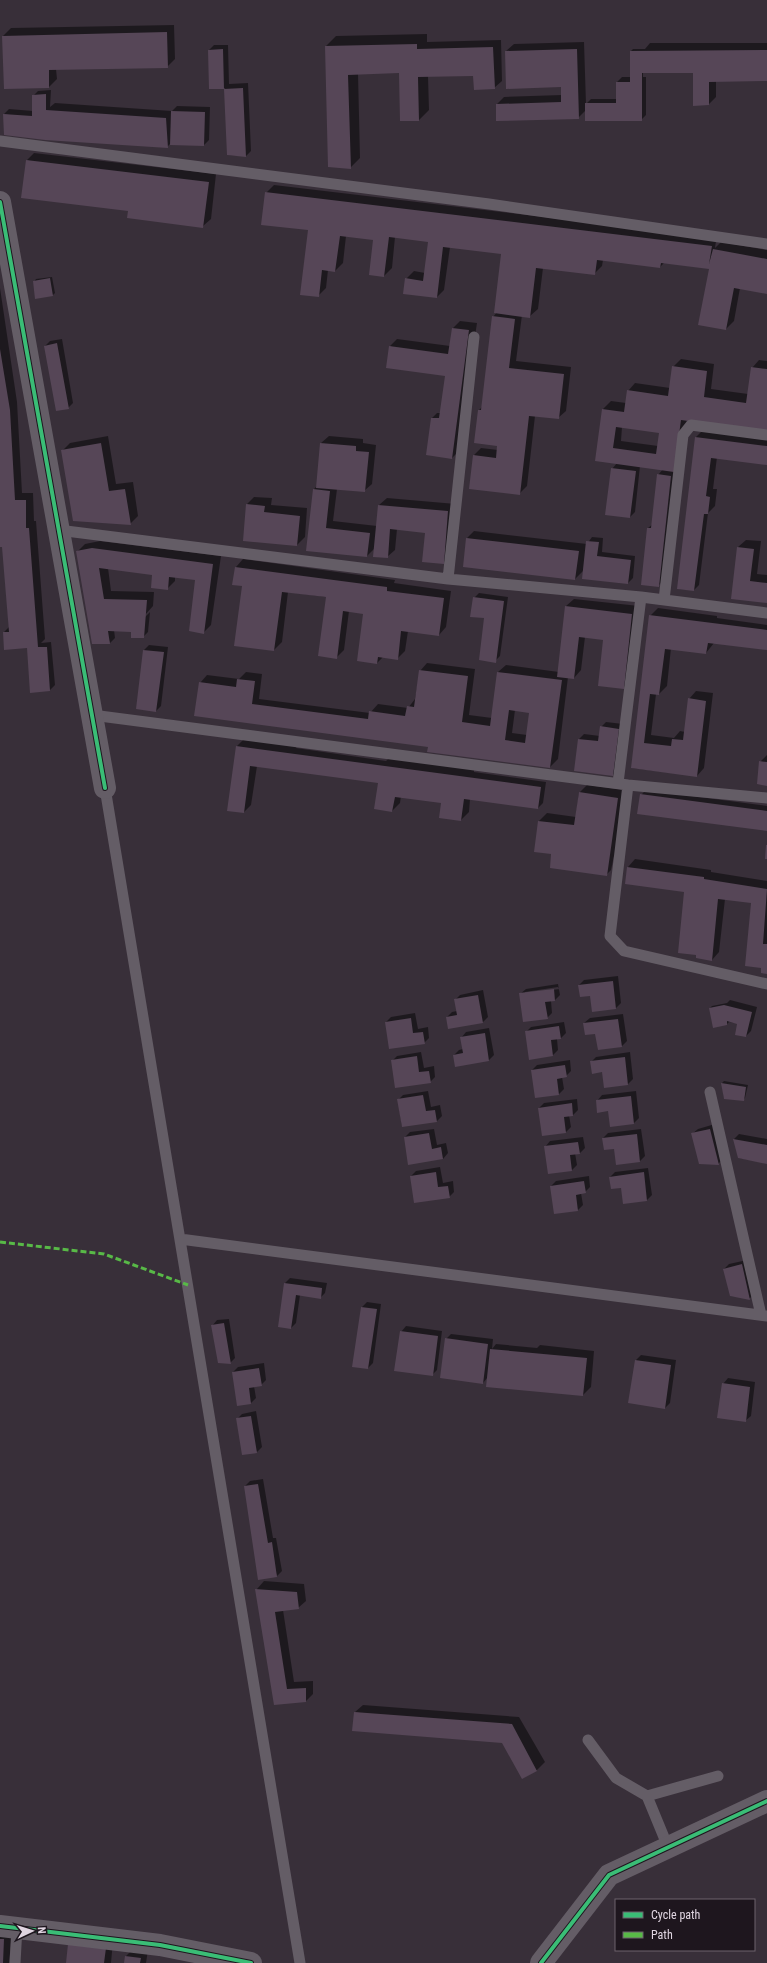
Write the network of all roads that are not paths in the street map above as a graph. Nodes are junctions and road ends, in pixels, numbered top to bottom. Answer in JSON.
{"nodes":[{"id":1,"x":0,"y":141,"type":"edge"},
{"id":2,"x":0,"y":202,"type":"edge"},
{"id":3,"x":767,"y":244,"type":"edge"},
{"id":4,"x":474,"y":337,"type":"dead end"},
{"id":5,"x":767,"y":435,"type":"edge"},
{"id":6,"x":58,"y":530,"type":"junction"},
{"id":7,"x":448,"y":579,"type":"junction"},
{"id":8,"x":641,"y":598,"type":"junction"},
{"id":9,"x":664,"y":600,"type":"junction"},
{"id":10,"x":767,"y":613,"type":"edge"},
{"id":11,"x":92,"y":715,"type":"junction"},
{"id":12,"x":623,"y":784,"type":"junction"},
{"id":13,"x":105,"y":788,"type":"joint"},
{"id":14,"x":767,"y":798,"type":"edge"},
{"id":15,"x":767,"y":984,"type":"edge"},
{"id":16,"x":710,"y":1092,"type":"dead end"},
{"id":17,"x":180,"y":1239,"type":"junction"},
{"id":18,"x":764,"y":1316,"type":"edge"},
{"id":19,"x":588,"y":1740,"type":"dead end"},
{"id":20,"x":718,"y":1776,"type":"dead end"},
{"id":21,"x":647,"y":1796,"type":"junction"},
{"id":22,"x":767,"y":1801,"type":"edge"},
{"id":23,"x":668,"y":1848,"type":"junction"},
{"id":24,"x":8,"y":1927,"type":"edge"},
{"id":25,"x":15,"y":1963,"type":"edge"},
{"id":26,"x":251,"y":1963,"type":"edge"},
{"id":27,"x":300,"y":1963,"type":"edge"},
{"id":28,"x":541,"y":1963,"type":"edge"}],
"edges":[{"from":1,"to":3,"type":"lane"},
{"from":2,"to":6,"type":"street"},
{"from":4,"to":7,"type":"lane"},
{"from":5,"to":9,"type":"lane"},
{"from":6,"to":7,"type":"lane"},
{"from":6,"to":11,"type":"street"},
{"from":7,"to":8,"type":"lane"},
{"from":8,"to":9,"type":"lane"},
{"from":8,"to":12,"type":"lane"},
{"from":9,"to":10,"type":"lane"},
{"from":11,"to":12,"type":"lane"},
{"from":11,"to":13,"type":"street"},
{"from":12,"to":14,"type":"lane"},
{"from":12,"to":15,"type":"lane"},
{"from":13,"to":17,"type":"lane"},
{"from":16,"to":18,"type":"lane"},
{"from":17,"to":18,"type":"lane"},
{"from":17,"to":27,"type":"lane"},
{"from":19,"to":21,"type":"lane"},
{"from":20,"to":21,"type":"lane"},
{"from":21,"to":23,"type":"lane"},
{"from":22,"to":23,"type":"street"},
{"from":23,"to":28,"type":"street"},
{"from":24,"to":25,"type":"lane"},
{"from":24,"to":26,"type":"street"}]}
